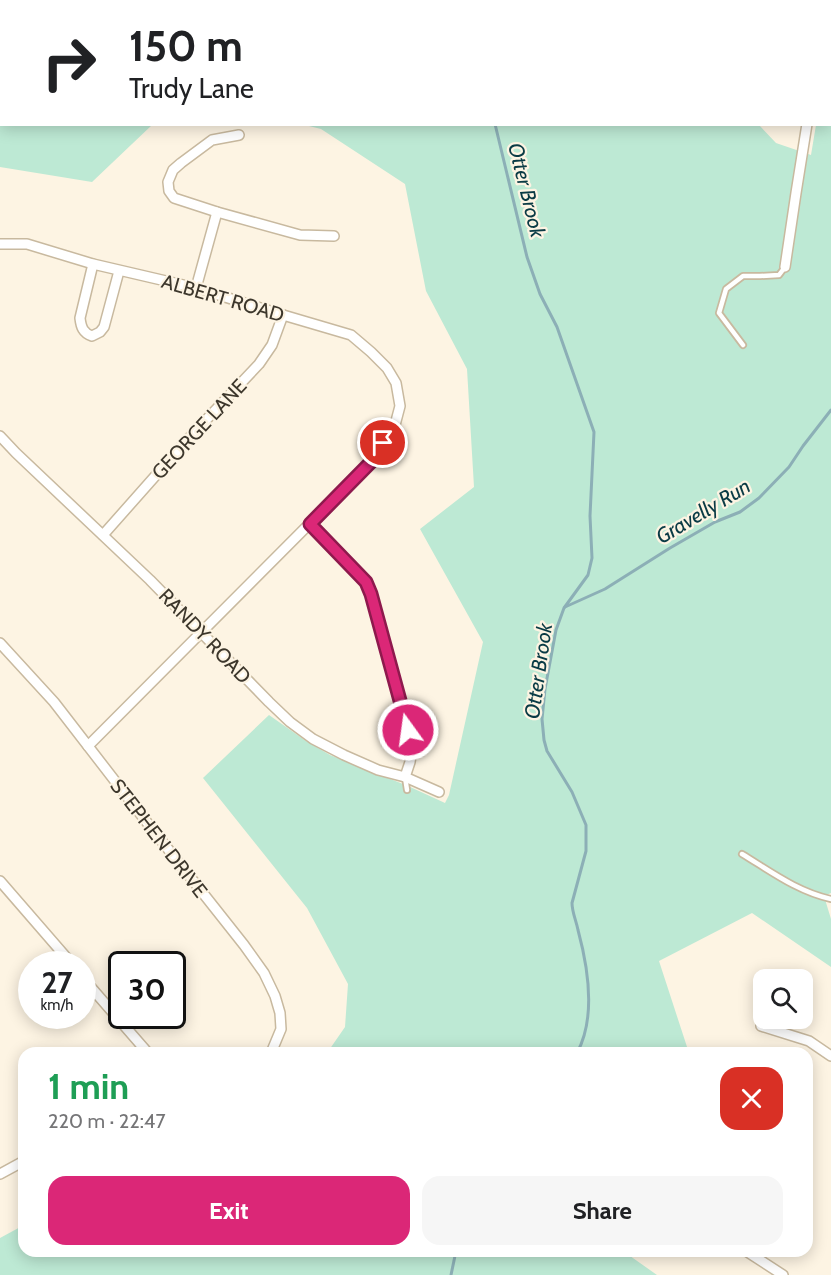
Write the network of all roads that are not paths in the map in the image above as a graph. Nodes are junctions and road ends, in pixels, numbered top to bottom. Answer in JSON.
{"nodes":[{"id":1,"x":807,"y":126,"type":"edge"},
{"id":2,"x":239,"y":135,"type":"dead end"},
{"id":3,"x":217,"y":212,"type":"junction"},
{"id":4,"x":334,"y":236,"type":"dead end"},
{"id":5,"x":0,"y":244,"type":"edge"},
{"id":6,"x":93,"y":264,"type":"junction"},
{"id":7,"x":785,"y":267,"type":"joint"},
{"id":8,"x":119,"y":271,"type":"junction"},
{"id":9,"x":196,"y":288,"type":"junction"},
{"id":10,"x":282,"y":315,"type":"junction"},
{"id":11,"x":743,"y":345,"type":"dead end"},
{"id":12,"x":0,"y":436,"type":"edge"},
{"id":13,"x":310,"y":524,"type":"junction"},
{"id":14,"x":103,"y":535,"type":"junction"},
{"id":15,"x":201,"y":633,"type":"junction"},
{"id":16,"x":0,"y":643,"type":"edge"},
{"id":17,"x":88,"y":747,"type":"junction"},
{"id":18,"x":405,"y":777,"type":"junction"},
{"id":19,"x":407,"y":790,"type":"dead end"},
{"id":20,"x":439,"y":792,"type":"dead end"},
{"id":21,"x":742,"y":854,"type":"dead end"},
{"id":22,"x":0,"y":881,"type":"edge"},
{"id":23,"x":831,"y":899,"type":"edge"},
{"id":24,"x":61,"y":951,"type":"edge"},
{"id":25,"x":96,"y":993,"type":"edge"},
{"id":26,"x":771,"y":1029,"type":"edge"},
{"id":27,"x":143,"y":1047,"type":"edge"},
{"id":28,"x":274,"y":1047,"type":"edge"},
{"id":29,"x":831,"y":1056,"type":"edge"},
{"id":30,"x":18,"y":1164,"type":"edge"},
{"id":31,"x":0,"y":1174,"type":"edge"},
{"id":32,"x":755,"y":1257,"type":"edge"},
{"id":33,"x":783,"y":1275,"type":"edge"}],
"edges":[{"from":1,"to":7,"type":"street"},
{"from":2,"to":3,"type":"street"},
{"from":3,"to":4,"type":"street"},
{"from":3,"to":9,"type":"street"},
{"from":5,"to":6,"type":"street","name":"ALBERT ROAD"},
{"from":6,"to":8,"type":"street","name":"ALBERT ROAD"},
{"from":6,"to":8,"type":"street"},
{"from":7,"to":11,"type":"lane"},
{"from":8,"to":9,"type":"street","name":"ALBERT ROAD"},
{"from":9,"to":10,"type":"street","name":"ALBERT ROAD"},
{"from":10,"to":13,"type":"street","name":"ALBERT ROAD"},
{"from":10,"to":14,"type":"street","name":"GEORGE LANE"},
{"from":12,"to":14,"type":"street","name":"RANDY ROAD"},
{"from":13,"to":15,"type":"street"},
{"from":13,"to":18,"type":"street"},
{"from":14,"to":15,"type":"street","name":"RANDY ROAD"},
{"from":15,"to":17,"type":"street"},
{"from":15,"to":18,"type":"street","name":"RANDY ROAD"},
{"from":16,"to":17,"type":"street","name":"STEPHEN DRIVE"},
{"from":17,"to":28,"type":"street","name":"STEPHEN DRIVE"},
{"from":18,"to":19,"type":"lane"},
{"from":18,"to":20,"type":"street","name":"RANDY ROAD"},
{"from":21,"to":23,"type":"lane"},
{"from":22,"to":24,"type":"street"},
{"from":25,"to":27,"type":"street"},
{"from":26,"to":29,"type":"street"},
{"from":30,"to":31,"type":"street"},
{"from":32,"to":33,"type":"street"}]}
